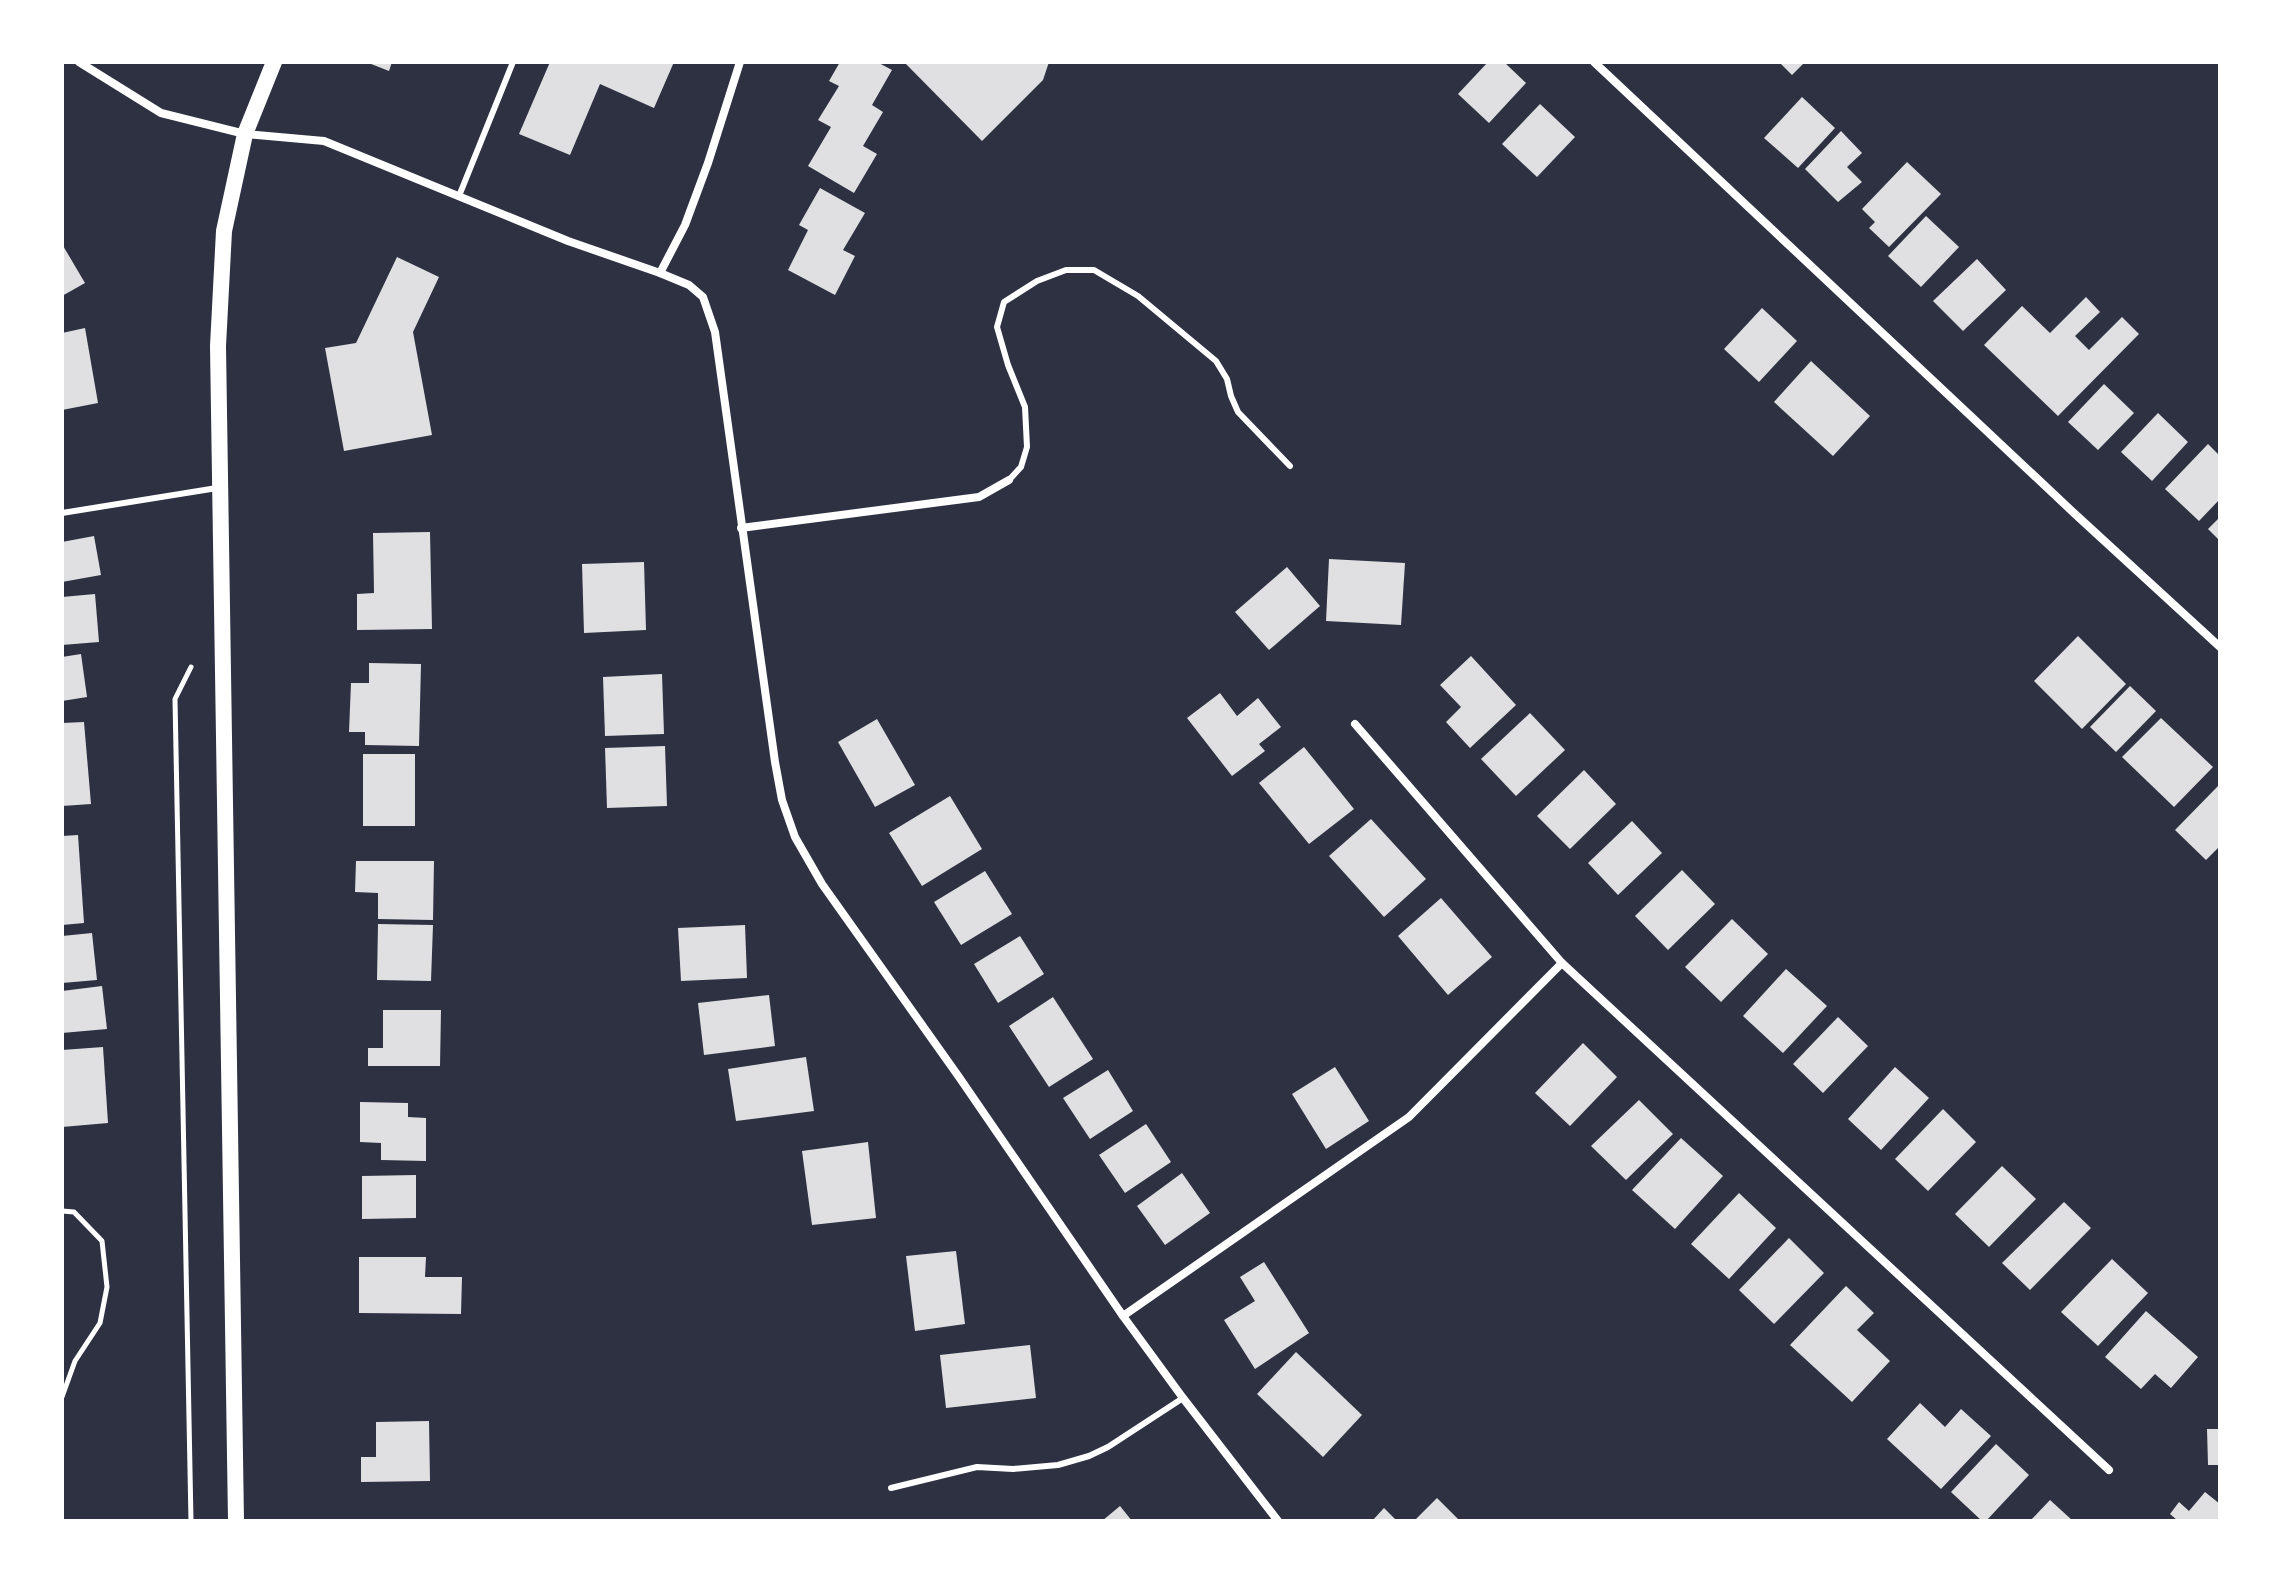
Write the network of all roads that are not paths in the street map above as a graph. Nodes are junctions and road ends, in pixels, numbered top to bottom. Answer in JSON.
{"nodes":[{"id":1,"x":79,"y":62,"type":"edge"},
{"id":2,"x":274,"y":62,"type":"edge"},
{"id":3,"x":513,"y":62,"type":"edge"},
{"id":4,"x":740,"y":62,"type":"edge"},
{"id":5,"x":1594,"y":62,"type":"edge"},
{"id":6,"x":245,"y":134,"type":"junction"},
{"id":7,"x":459,"y":196,"type":"junction"},
{"id":8,"x":660,"y":273,"type":"junction"},
{"id":9,"x":1290,"y":466,"type":"dead end"},
{"id":10,"x":1009,"y":480,"type":"joint"},
{"id":11,"x":220,"y":488,"type":"junction"},
{"id":12,"x":62,"y":513,"type":"edge"},
{"id":13,"x":741,"y":528,"type":"junction"},
{"id":14,"x":2220,"y":647,"type":"edge"},
{"id":15,"x":1355,"y":724,"type":"dead end"},
{"id":16,"x":1562,"y":963,"type":"junction"},
{"id":17,"x":1123,"y":1316,"type":"junction"},
{"id":18,"x":1183,"y":1398,"type":"junction"},
{"id":19,"x":2109,"y":1470,"type":"dead end"},
{"id":20,"x":891,"y":1488,"type":"dead end"},
{"id":21,"x":236,"y":1521,"type":"edge"},
{"id":22,"x":1278,"y":1521,"type":"edge"}],
"edges":[{"from":1,"to":6,"type":"street"},
{"from":2,"to":6,"type":"main road"},
{"from":3,"to":7,"type":"lane"},
{"from":4,"to":8,"type":"street"},
{"from":5,"to":14,"type":"street"},
{"from":6,"to":7,"type":"street"},
{"from":6,"to":11,"type":"main road"},
{"from":7,"to":8,"type":"street"},
{"from":8,"to":13,"type":"street"},
{"from":9,"to":10,"type":"lane"},
{"from":10,"to":13,"type":"street"},
{"from":11,"to":12,"type":"lane"},
{"from":11,"to":21,"type":"main road"},
{"from":13,"to":17,"type":"street"},
{"from":15,"to":16,"type":"street"},
{"from":16,"to":17,"type":"street"},
{"from":16,"to":19,"type":"street"},
{"from":17,"to":18,"type":"street"},
{"from":18,"to":20,"type":"lane"},
{"from":18,"to":22,"type":"street"}]}
